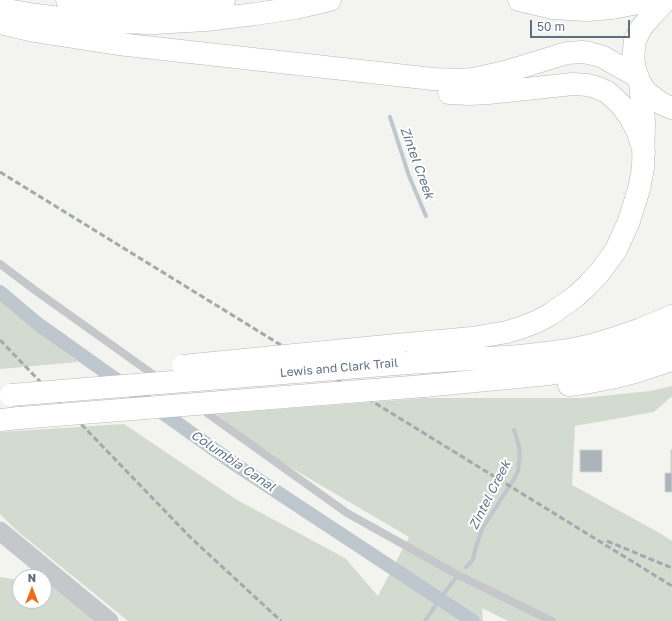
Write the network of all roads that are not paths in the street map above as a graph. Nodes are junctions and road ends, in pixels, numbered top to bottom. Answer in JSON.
{"nodes":[{"id":1,"x":67,"y":0,"type":"edge"},
{"id":2,"x":224,"y":0,"type":"edge"},
{"id":3,"x":330,"y":0,"type":"edge"},
{"id":4,"x":519,"y":0,"type":"edge"},
{"id":5,"x":654,"y":0,"type":"edge"},
{"id":6,"x":666,"y":0,"type":"edge"},
{"id":7,"x":0,"y":9,"type":"edge"},
{"id":8,"x":0,"y":23,"type":"edge"},
{"id":9,"x":255,"y":59,"type":"junction"},
{"id":10,"x":639,"y":80,"type":"junction"},
{"id":11,"x":672,"y":108,"type":"edge"},
{"id":12,"x":644,"y":152,"type":"junction"},
{"id":13,"x":0,"y":264,"type":"edge"},
{"id":14,"x":672,"y":316,"type":"edge"},
{"id":15,"x":672,"y":339,"type":"edge"},
{"id":16,"x":672,"y":360,"type":"edge"},
{"id":17,"x":424,"y":386,"type":"junction"},
{"id":18,"x":172,"y":388,"type":"dead end"},
{"id":19,"x":5,"y":395,"type":"edge"},
{"id":20,"x":185,"y":398,"type":"dead end"},
{"id":21,"x":9,"y":419,"type":"edge"},
{"id":22,"x":0,"y":531,"type":"edge"},
{"id":23,"x":109,"y":621,"type":"edge"},
{"id":24,"x":552,"y":621,"type":"edge"}],
"edges":[{"from":1,"to":2,"type":"highway"},
{"from":3,"to":7,"type":"highway"},
{"from":4,"to":5,"type":"highway"},
{"from":6,"to":10,"type":"highway"},
{"from":8,"to":9,"type":"highway"},
{"from":9,"to":10,"type":"highway"},
{"from":9,"to":12,"type":"highway"},
{"from":10,"to":11,"type":"highway"},
{"from":10,"to":12,"type":"highway"},
{"from":12,"to":19,"type":"highway","bridge":true},
{"from":13,"to":18,"type":"lane"},
{"from":14,"to":19,"type":"highway","name":"Lewis and Clark Trail","bridge":true},
{"from":15,"to":17,"type":"highway","name":"Lewis and Clark Trail"},
{"from":16,"to":17,"type":"highway"},
{"from":17,"to":21,"type":"highway","name":"Lewis and Clark Trail","bridge":true},
{"from":20,"to":24,"type":"lane"},
{"from":22,"to":23,"type":"street"}]}
